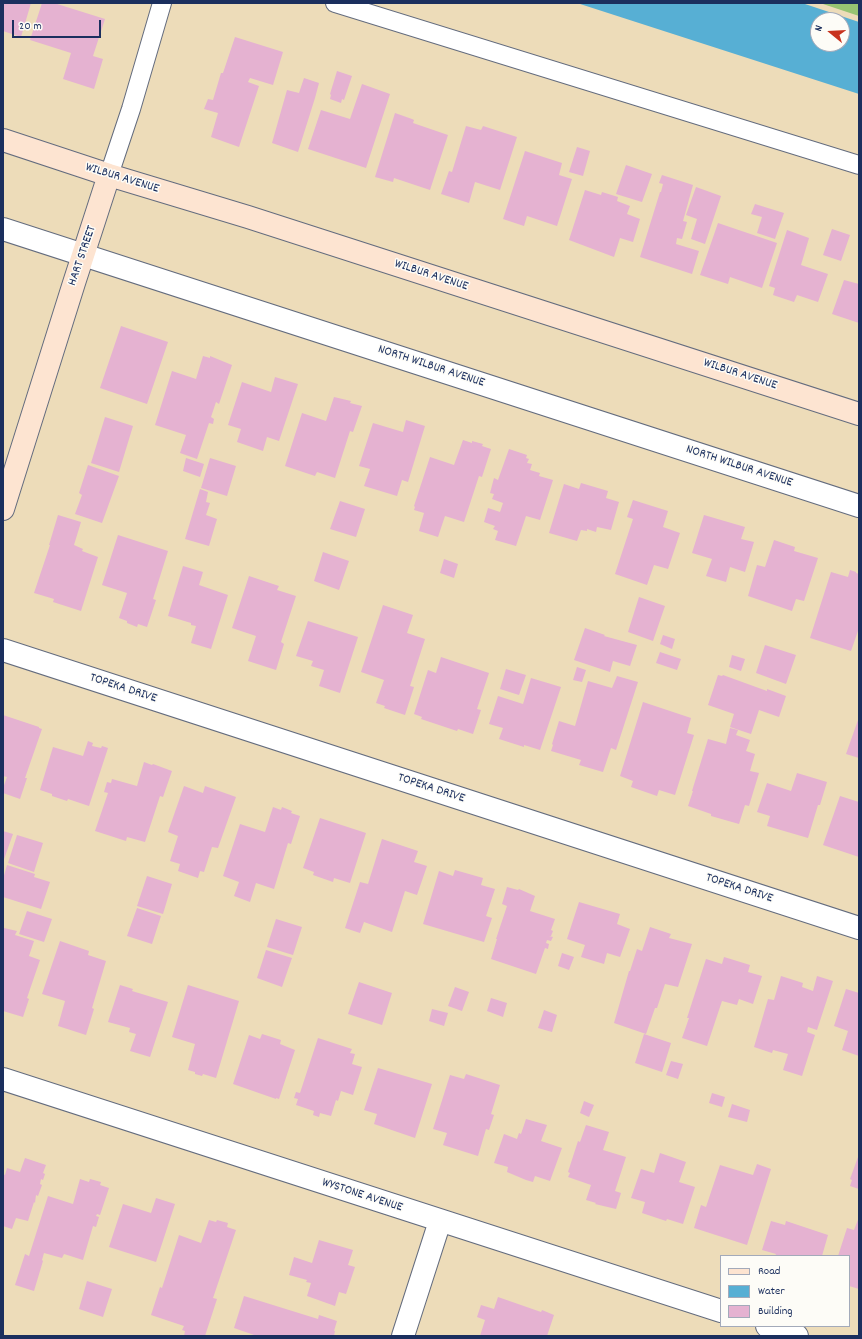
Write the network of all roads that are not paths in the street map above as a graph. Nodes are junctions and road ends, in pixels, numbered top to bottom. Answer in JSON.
{"nodes":[{"id":1,"x":162,"y":3,"type":"edge"},
{"id":2,"x":335,"y":3,"type":"edge"},
{"id":3,"x":3,"y":140,"type":"edge"},
{"id":4,"x":859,"y":165,"type":"edge"},
{"id":5,"x":109,"y":175,"type":"junction"},
{"id":6,"x":3,"y":229,"type":"edge"},
{"id":7,"x":83,"y":255,"type":"junction"},
{"id":8,"x":859,"y":414,"type":"edge"},
{"id":9,"x":859,"y":506,"type":"edge"},
{"id":10,"x":3,"y":509,"type":"edge"},
{"id":11,"x":3,"y":650,"type":"edge"},
{"id":12,"x":859,"y":928,"type":"edge"},
{"id":13,"x":3,"y":1078,"type":"edge"},
{"id":14,"x":440,"y":1221,"type":"junction"},
{"id":15,"x":720,"y":1311,"type":"edge"},
{"id":16,"x":772,"y":1330,"type":"edge"},
{"id":17,"x":403,"y":1336,"type":"edge"},
{"id":18,"x":797,"y":1336,"type":"edge"}],
"edges":[{"from":1,"to":5,"type":"lane","name":"HART STREET"},
{"from":2,"to":4,"type":"lane"},
{"from":3,"to":5,"type":"main road","name":"WILBUR AVENUE"},
{"from":5,"to":7,"type":"main road","name":"HART STREET"},
{"from":5,"to":8,"type":"main road","name":"WILBUR AVENUE"},
{"from":6,"to":7,"type":"street","name":"NORTH WILBUR AVENUE"},
{"from":7,"to":9,"type":"street","name":"NORTH WILBUR AVENUE"},
{"from":7,"to":10,"type":"main road","name":"HART STREET"},
{"from":11,"to":12,"type":"street","name":"TOPEKA DRIVE"},
{"from":13,"to":14,"type":"street","name":"WYSTONE AVENUE"},
{"from":14,"to":15,"type":"street","name":"WYSTONE AVENUE"},
{"from":14,"to":17,"type":"street"},
{"from":16,"to":18,"type":"street"}]}
